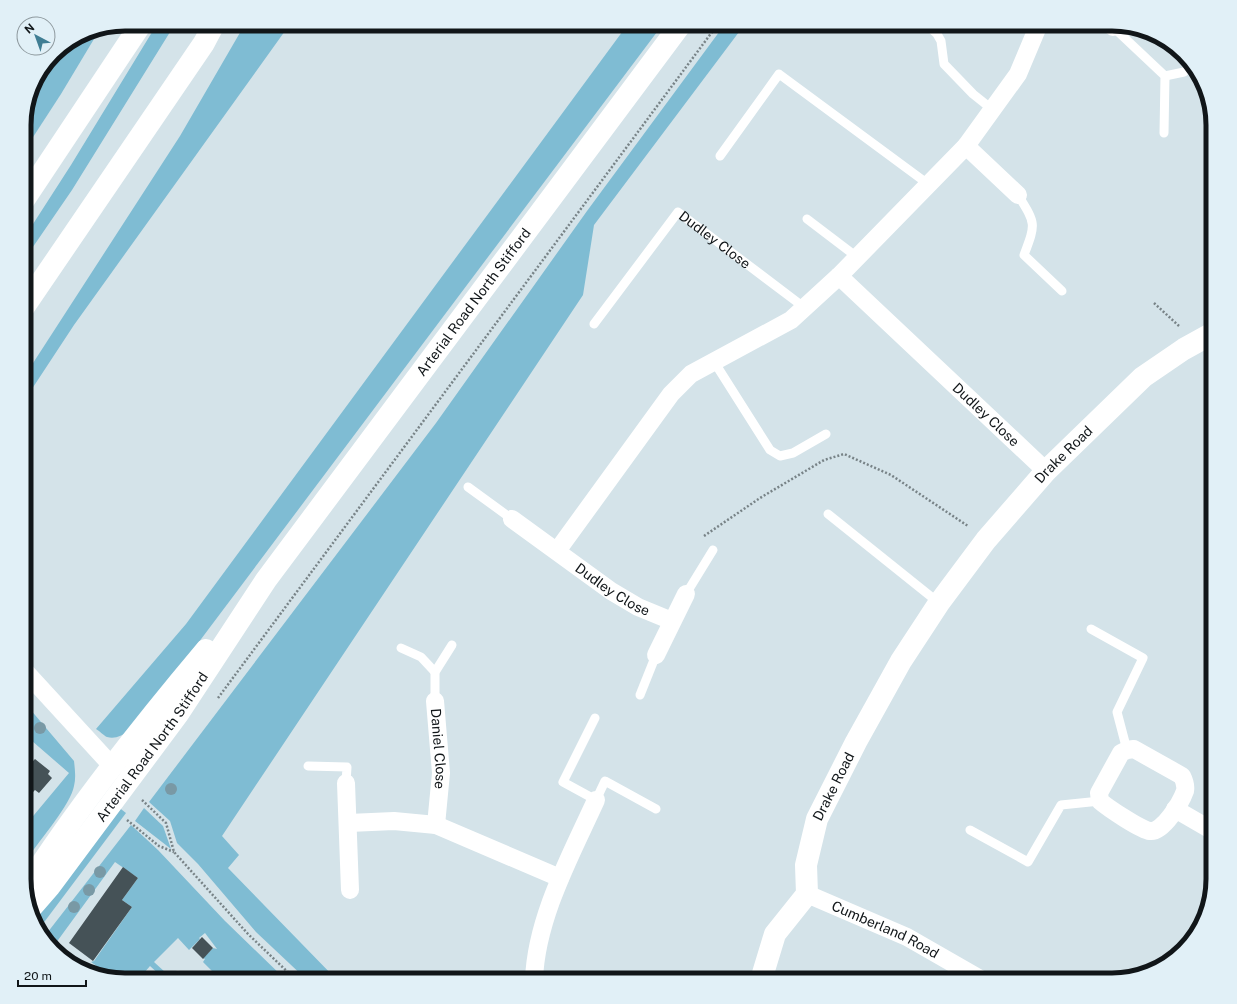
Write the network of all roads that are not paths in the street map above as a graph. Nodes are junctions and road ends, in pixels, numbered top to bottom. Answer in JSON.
{"nodes":[{"id":1,"x":136,"y":31,"type":"edge"},
{"id":2,"x":210,"y":31,"type":"edge"},
{"id":3,"x":676,"y":31,"type":"edge"},
{"id":4,"x":934,"y":31,"type":"edge"},
{"id":5,"x":1036,"y":31,"type":"edge"},
{"id":6,"x":1119,"y":32,"type":"edge"},
{"id":7,"x":1184,"y":72,"type":"dead end"},
{"id":8,"x":1165,"y":76,"type":"junction"},
{"id":9,"x":993,"y":110,"type":"junction"},
{"id":10,"x":1164,"y":133,"type":"dead end"},
{"id":11,"x":966,"y":146,"type":"junction"},
{"id":12,"x":720,"y":156,"type":"dead end"},
{"id":13,"x":928,"y":184,"type":"junction"},
{"id":14,"x":31,"y":189,"type":"edge"},
{"id":15,"x":1018,"y":195,"type":"joint"},
{"id":16,"x":807,"y":219,"type":"dead end"},
{"id":17,"x":857,"y":257,"type":"junction"},
{"id":18,"x":839,"y":276,"type":"junction"},
{"id":19,"x":1062,"y":291,"type":"dead end"},
{"id":20,"x":31,"y":297,"type":"edge"},
{"id":21,"x":805,"y":308,"type":"junction"},
{"id":22,"x":594,"y":324,"type":"dead end"},
{"id":23,"x":1206,"y":337,"type":"edge"},
{"id":24,"x":713,"y":360,"type":"junction"},
{"id":25,"x":826,"y":434,"type":"dead end"},
{"id":26,"x":1046,"y":471,"type":"junction"},
{"id":27,"x":468,"y":487,"type":"dead end"},
{"id":28,"x":828,"y":514,"type":"dead end"},
{"id":29,"x":512,"y":519,"type":"joint"},
{"id":30,"x":713,"y":550,"type":"dead end"},
{"id":31,"x":557,"y":551,"type":"junction"},
{"id":32,"x":266,"y":580,"type":"junction"},
{"id":33,"x":686,"y":594,"type":"joint"},
{"id":34,"x":939,"y":603,"type":"junction"},
{"id":35,"x":672,"y":621,"type":"junction"},
{"id":36,"x":1091,"y":629,"type":"dead end"},
{"id":37,"x":452,"y":645,"type":"dead end"},
{"id":38,"x":401,"y":648,"type":"dead end"},
{"id":39,"x":656,"y":655,"type":"joint"},
{"id":40,"x":435,"y":672,"type":"junction"},
{"id":41,"x":31,"y":678,"type":"edge"},
{"id":42,"x":640,"y":695,"type":"dead end"},
{"id":43,"x":435,"y":701,"type":"joint"},
{"id":44,"x":595,"y":718,"type":"dead end"},
{"id":45,"x":1127,"y":750,"type":"junction"},
{"id":46,"x":308,"y":766,"type":"dead end"},
{"id":47,"x":113,"y":767,"type":"junction"},
{"id":48,"x":346,"y":783,"type":"joint"},
{"id":49,"x":596,"y":800,"type":"junction"},
{"id":50,"x":1100,"y":801,"type":"junction"},
{"id":51,"x":656,"y":809,"type":"dead end"},
{"id":52,"x":1175,"y":809,"type":"junction"},
{"id":53,"x":349,"y":824,"type":"junction"},
{"id":54,"x":436,"y":825,"type":"junction"},
{"id":55,"x":1206,"y":827,"type":"edge"},
{"id":56,"x":970,"y":830,"type":"dead end"},
{"id":57,"x":560,"y":878,"type":"junction"},
{"id":58,"x":31,"y":880,"type":"edge"},
{"id":59,"x":350,"y":890,"type":"dead end"},
{"id":60,"x":807,"y":894,"type":"junction"},
{"id":61,"x":34,"y":904,"type":"edge"},
{"id":62,"x":535,"y":973,"type":"edge"},
{"id":63,"x":764,"y":973,"type":"edge"},
{"id":64,"x":970,"y":973,"type":"edge"}],
"edges":[{"from":1,"to":14,"type":"main road"},
{"from":2,"to":20,"type":"main road"},
{"from":3,"to":32,"type":"main road","name":"Arterial Road North Stifford"},
{"from":4,"to":9,"type":"lane"},
{"from":5,"to":9,"type":"street"},
{"from":6,"to":8,"type":"lane"},
{"from":7,"to":8,"type":"lane"},
{"from":8,"to":10,"type":"lane"},
{"from":9,"to":11,"type":"street"},
{"from":11,"to":13,"type":"street"},
{"from":11,"to":15,"type":"street"},
{"from":12,"to":13,"type":"lane"},
{"from":13,"to":17,"type":"street"},
{"from":15,"to":19,"type":"lane"},
{"from":16,"to":17,"type":"lane"},
{"from":17,"to":18,"type":"street"},
{"from":18,"to":21,"type":"street"},
{"from":18,"to":26,"type":"street","name":"Dudley Close"},
{"from":21,"to":22,"type":"lane","name":"Dudley Close"},
{"from":21,"to":24,"type":"street"},
{"from":23,"to":26,"type":"main road","name":"Drake Road"},
{"from":24,"to":25,"type":"lane"},
{"from":24,"to":31,"type":"street"},
{"from":26,"to":34,"type":"main road","name":"Drake Road"},
{"from":27,"to":29,"type":"lane","name":"Dudley Close"},
{"from":28,"to":34,"type":"lane"},
{"from":29,"to":31,"type":"street","name":"Dudley Close"},
{"from":30,"to":33,"type":"lane"},
{"from":31,"to":35,"type":"street","name":"Dudley Close"},
{"from":32,"to":47,"type":"main road","name":"Arterial Road North Stifford"},
{"from":32,"to":61,"type":"main road","name":"Arterial Road North Stifford"},
{"from":33,"to":35,"type":"street"},
{"from":34,"to":60,"type":"main road","name":"Drake Road"},
{"from":35,"to":39,"type":"street"},
{"from":36,"to":45,"type":"lane"},
{"from":37,"to":40,"type":"lane"},
{"from":38,"to":40,"type":"lane"},
{"from":39,"to":42,"type":"lane"},
{"from":40,"to":43,"type":"lane","name":"Daniel Close"},
{"from":41,"to":47,"type":"street"},
{"from":43,"to":54,"type":"street","name":"Daniel Close"},
{"from":44,"to":49,"type":"lane"},
{"from":45,"to":50,"type":"street"},
{"from":45,"to":52,"type":"street"},
{"from":46,"to":48,"type":"lane"},
{"from":47,"to":58,"type":"main road","name":"Arterial Road North Stifford"},
{"from":48,"to":53,"type":"street"},
{"from":49,"to":51,"type":"lane"},
{"from":49,"to":57,"type":"street"},
{"from":50,"to":52,"type":"street"},
{"from":50,"to":56,"type":"lane"},
{"from":52,"to":55,"type":"street"},
{"from":53,"to":54,"type":"street"},
{"from":53,"to":59,"type":"street"},
{"from":54,"to":57,"type":"street"},
{"from":57,"to":62,"type":"street"},
{"from":60,"to":63,"type":"main road"},
{"from":60,"to":64,"type":"street","name":"Cumberland Road"}]}
